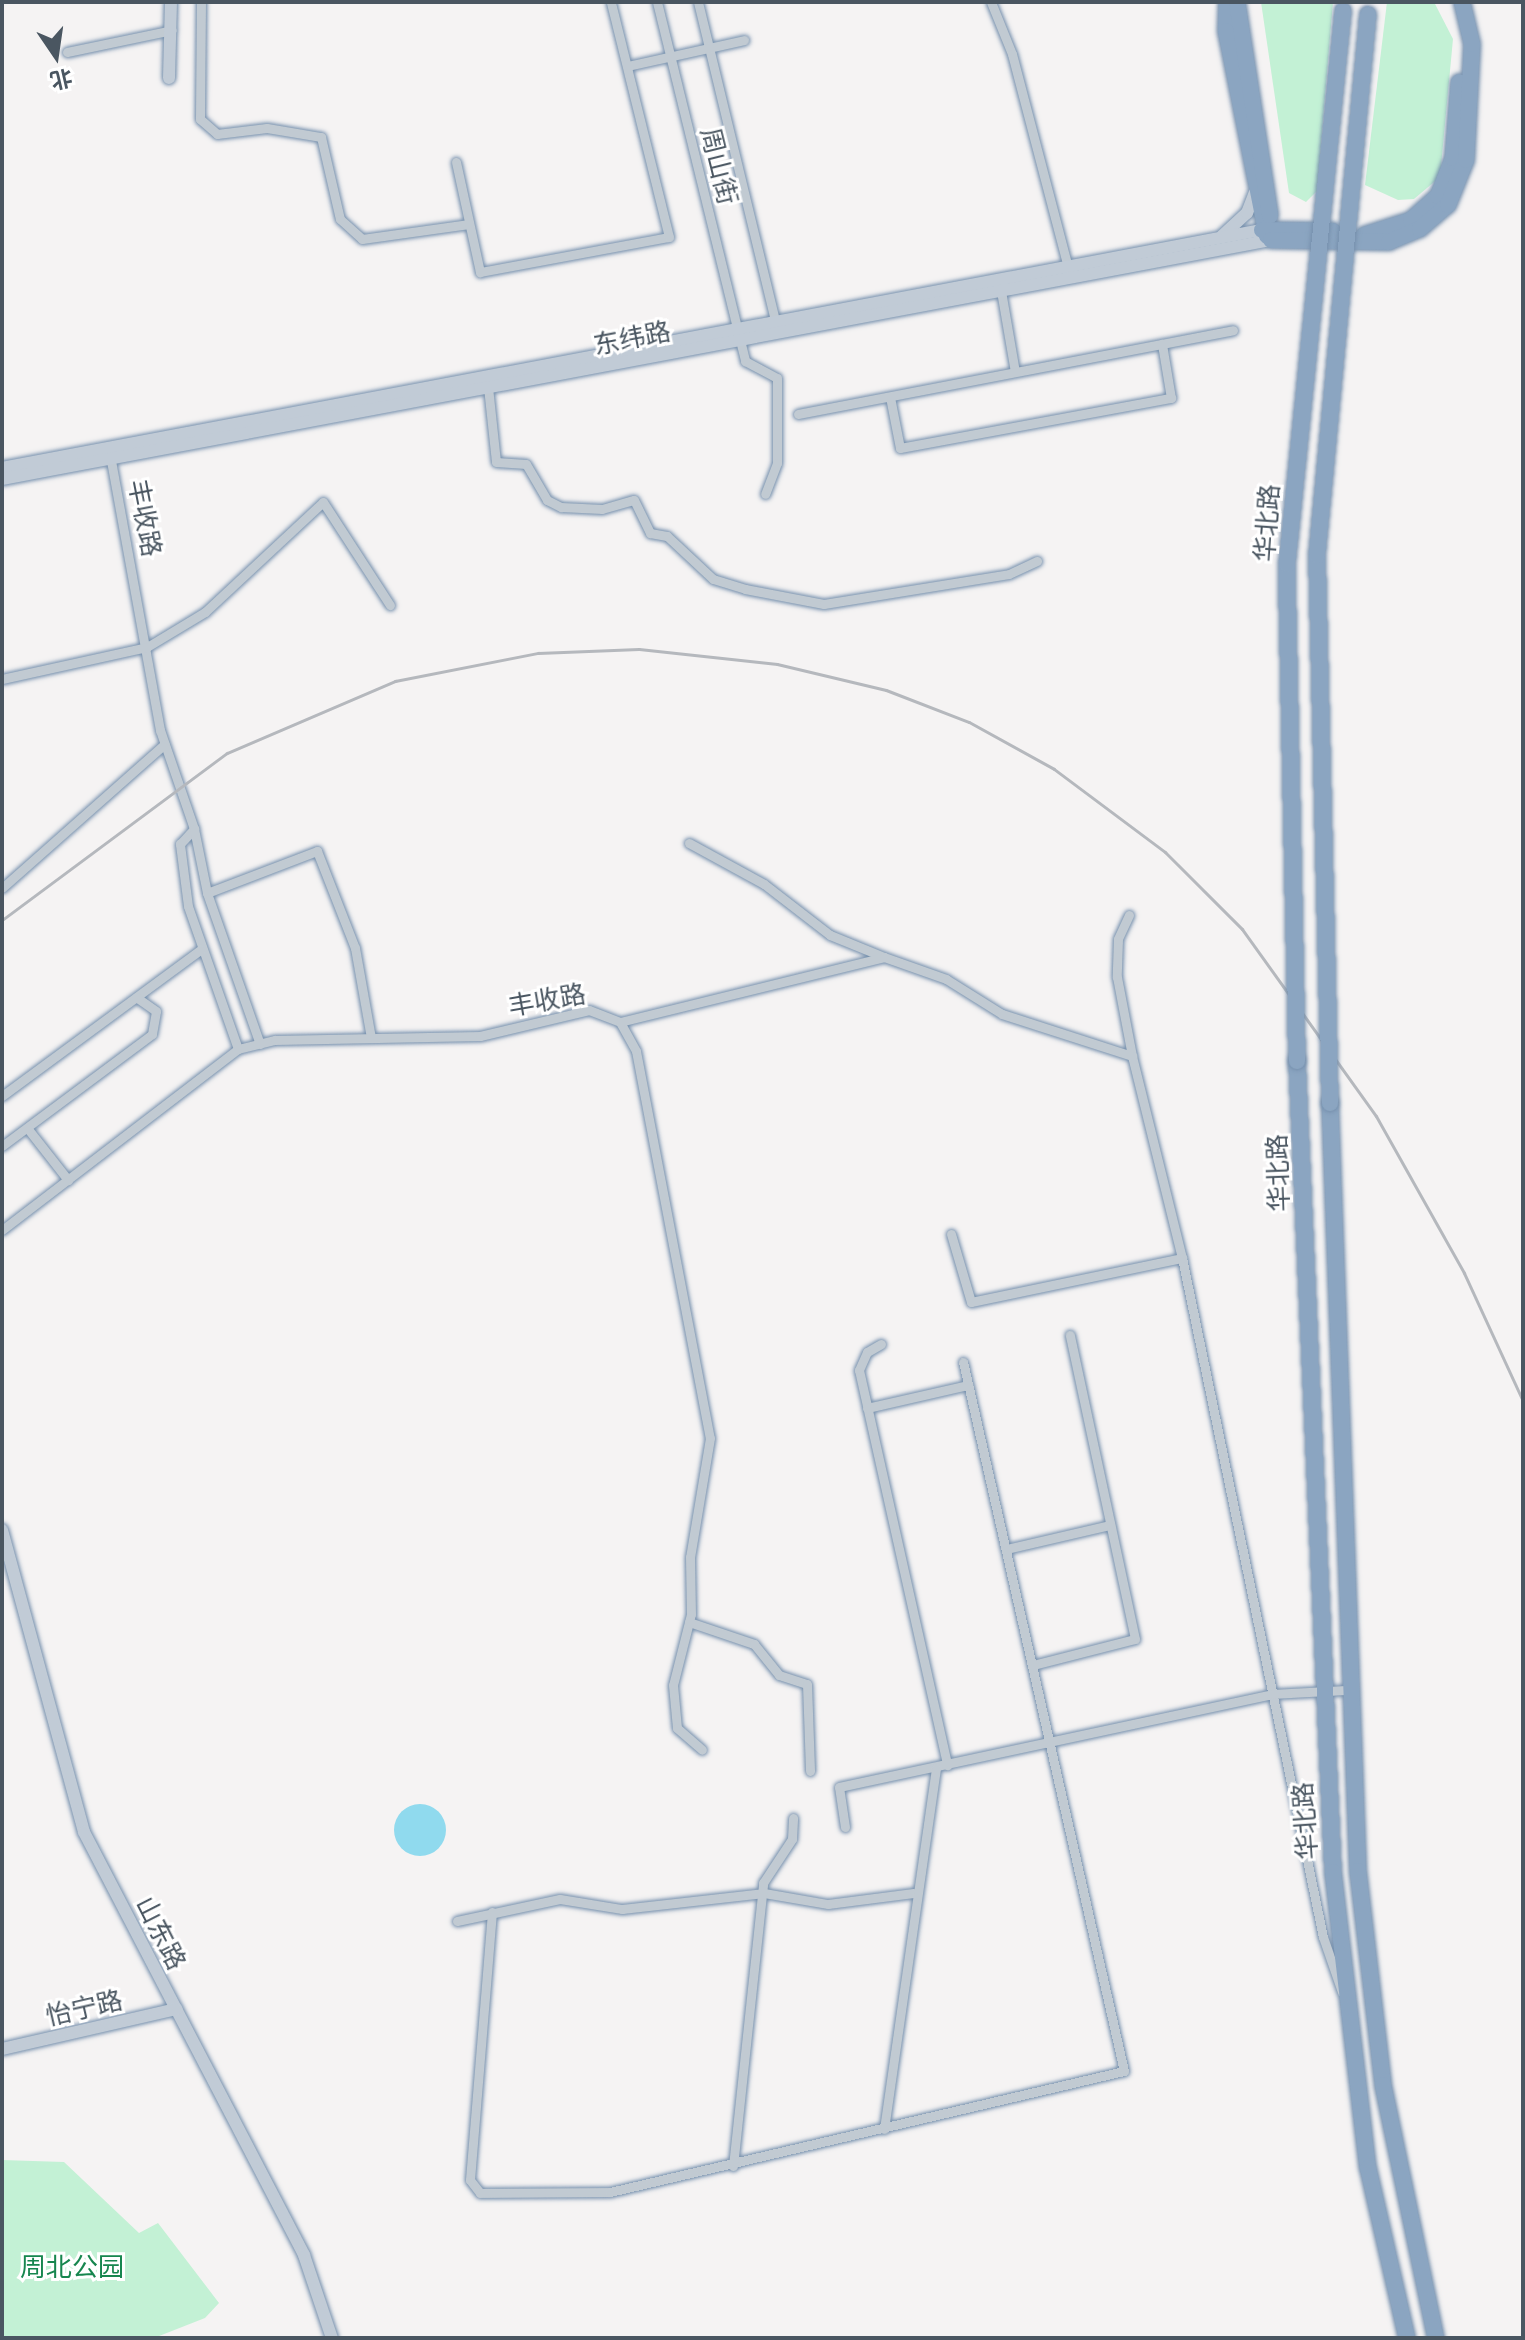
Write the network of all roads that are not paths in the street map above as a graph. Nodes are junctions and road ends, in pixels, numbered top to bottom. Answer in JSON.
{"nodes":[{"id":1,"x":171,"y":2,"type":"edge"},
{"id":2,"x":201,"y":2,"type":"edge"},
{"id":3,"x":611,"y":2,"type":"edge"},
{"id":4,"x":657,"y":2,"type":"edge"},
{"id":5,"x":698,"y":2,"type":"edge"},
{"id":6,"x":991,"y":2,"type":"edge"},
{"id":7,"x":1227,"y":2,"type":"edge"},
{"id":8,"x":1237,"y":2,"type":"edge"},
{"id":9,"x":1451,"y":2,"type":"edge"},
{"id":10,"x":1462,"y":2,"type":"edge"},
{"id":11,"x":1343,"y":7,"type":"edge"},
{"id":12,"x":1369,"y":8,"type":"edge"},
{"id":13,"x":172,"y":30,"type":"junction"},
{"id":14,"x":744,"y":40,"type":"dead end"},
{"id":15,"x":707,"y":48,"type":"junction"},
{"id":16,"x":67,"y":52,"type":"dead end"},
{"id":17,"x":670,"y":57,"type":"junction"},
{"id":18,"x":628,"y":66,"type":"junction"},
{"id":19,"x":169,"y":78,"type":"dead end"},
{"id":20,"x":456,"y":162,"type":"dead end"},
{"id":21,"x":1260,"y":190,"type":"junction"},
{"id":22,"x":469,"y":224,"type":"junction"},
{"id":23,"x":1308,"y":227,"type":"junction"},
{"id":24,"x":1268,"y":233,"type":"junction"},
{"id":25,"x":1219,"y":238,"type":"junction"},
{"id":26,"x":1069,"y":272,"type":"junction"},
{"id":27,"x":1000,"y":285,"type":"junction"},
{"id":28,"x":777,"y":327,"type":"junction"},
{"id":29,"x":1233,"y":330,"type":"dead end"},
{"id":30,"x":738,"y":334,"type":"junction"},
{"id":31,"x":1162,"y":344,"type":"junction"},
{"id":32,"x":1015,"y":372,"type":"junction"},
{"id":33,"x":488,"y":387,"type":"junction"},
{"id":34,"x":890,"y":397,"type":"junction"},
{"id":35,"x":798,"y":414,"type":"dead end"},
{"id":36,"x":110,"y":453,"type":"junction"},
{"id":37,"x":2,"y":468,"type":"edge"},
{"id":38,"x":2,"y":479,"type":"edge"},
{"id":39,"x":765,"y":494,"type":"dead end"},
{"id":40,"x":1037,"y":561,"type":"dead end"},
{"id":41,"x":390,"y":605,"type":"dead end"},
{"id":42,"x":147,"y":647,"type":"junction"},
{"id":43,"x":2,"y":679,"type":"edge"},
{"id":44,"x":165,"y":744,"type":"junction"},
{"id":45,"x":194,"y":829,"type":"junction"},
{"id":46,"x":689,"y":843,"type":"dead end"},
{"id":47,"x":2,"y":888,"type":"edge"},
{"id":48,"x":207,"y":893,"type":"junction"},
{"id":49,"x":1129,"y":915,"type":"dead end"},
{"id":50,"x":200,"y":950,"type":"junction"},
{"id":51,"x":884,"y":957,"type":"junction"},
{"id":52,"x":136,"y":997,"type":"junction"},
{"id":53,"x":620,"y":1022,"type":"junction"},
{"id":54,"x":371,"y":1038,"type":"junction"},
{"id":55,"x":260,"y":1044,"type":"junction"},
{"id":56,"x":238,"y":1049,"type":"junction"},
{"id":57,"x":1132,"y":1056,"type":"junction"},
{"id":58,"x":2,"y":1096,"type":"edge"},
{"id":59,"x":28,"y":1129,"type":"junction"},
{"id":60,"x":2,"y":1146,"type":"edge"},
{"id":61,"x":68,"y":1180,"type":"junction"},
{"id":62,"x":2,"y":1230,"type":"edge"},
{"id":63,"x":951,"y":1234,"type":"dead end"},
{"id":64,"x":1182,"y":1258,"type":"junction"},
{"id":65,"x":1070,"y":1335,"type":"dead end"},
{"id":66,"x":881,"y":1344,"type":"dead end"},
{"id":67,"x":963,"y":1362,"type":"dead end"},
{"id":68,"x":968,"y":1385,"type":"junction"},
{"id":69,"x":867,"y":1408,"type":"junction"},
{"id":70,"x":1110,"y":1525,"type":"junction"},
{"id":71,"x":2,"y":1530,"type":"edge"},
{"id":72,"x":1006,"y":1549,"type":"junction"},
{"id":73,"x":689,"y":1622,"type":"junction"},
{"id":74,"x":1033,"y":1665,"type":"junction"},
{"id":75,"x":1346,"y":1690,"type":"junction"},
{"id":76,"x":1322,"y":1691,"type":"junction"},
{"id":77,"x":1272,"y":1694,"type":"junction"},
{"id":78,"x":1051,"y":1742,"type":"junction"},
{"id":79,"x":702,"y":1750,"type":"dead end"},
{"id":80,"x":947,"y":1765,"type":"junction"},
{"id":81,"x":936,"y":1768,"type":"junction"},
{"id":82,"x":810,"y":1771,"type":"dead end"},
{"id":83,"x":793,"y":1818,"type":"dead end"},
{"id":84,"x":845,"y":1827,"type":"dead end"},
{"id":85,"x":764,"y":1893,"type":"junction"},
{"id":86,"x":913,"y":1893,"type":"junction"},
{"id":87,"x":492,"y":1912,"type":"junction"},
{"id":88,"x":457,"y":1921,"type":"dead end"},
{"id":89,"x":1347,"y":2005,"type":"junction"},
{"id":90,"x":176,"y":2009,"type":"junction"},
{"id":91,"x":2,"y":2049,"type":"edge"},
{"id":92,"x":884,"y":2129,"type":"junction"},
{"id":93,"x":733,"y":2166,"type":"junction"},
{"id":94,"x":332,"y":2338,"type":"edge"},
{"id":95,"x":1407,"y":2338,"type":"edge"},
{"id":96,"x":1436,"y":2338,"type":"edge"}],
"edges":[{"from":1,"to":13,"type":"main road"},
{"from":2,"to":22,"type":"street"},
{"from":3,"to":18,"type":"street"},
{"from":4,"to":17,"type":"street","name":"周山街"},
{"from":5,"to":15,"type":"street","name":"周山街"},
{"from":6,"to":26,"type":"street"},
{"from":7,"to":21,"type":"highway"},
{"from":8,"to":21,"type":"highway"},
{"from":9,"to":23,"type":"highway"},
{"from":10,"to":24,"type":"highway"},
{"from":11,"to":76,"type":"highway","name":"华北路","bridge":true},
{"from":12,"to":75,"type":"highway","name":"华北路","bridge":true},
{"from":13,"to":16,"type":"street"},
{"from":13,"to":19,"type":"main road"},
{"from":14,"to":15,"type":"street"},
{"from":15,"to":17,"type":"street"},
{"from":15,"to":28,"type":"street","name":"周山街"},
{"from":17,"to":18,"type":"street"},
{"from":17,"to":30,"type":"street","name":"周山街"},
{"from":18,"to":22,"type":"street"},
{"from":20,"to":22,"type":"street"},
{"from":21,"to":23,"type":"highway"},
{"from":21,"to":24,"type":"highway"},
{"from":21,"to":25,"type":"main road"},
{"from":23,"to":24,"type":"highway"},
{"from":24,"to":25,"type":"main road","name":"东纬路"},
{"from":24,"to":26,"type":"main road","name":"东纬路"},
{"from":25,"to":26,"type":"main road","name":"东纬路"},
{"from":26,"to":27,"type":"main road","name":"东纬路"},
{"from":27,"to":28,"type":"main road","name":"东纬路"},
{"from":27,"to":32,"type":"street"},
{"from":28,"to":30,"type":"main road","name":"东纬路"},
{"from":29,"to":31,"type":"street"},
{"from":30,"to":33,"type":"main road","name":"东纬路"},
{"from":30,"to":36,"type":"main road","name":"东纬路"},
{"from":30,"to":39,"type":"street"},
{"from":31,"to":32,"type":"street"},
{"from":31,"to":34,"type":"street"},
{"from":32,"to":34,"type":"street"},
{"from":33,"to":36,"type":"main road","name":"东纬路"},
{"from":33,"to":40,"type":"street"},
{"from":34,"to":35,"type":"street"},
{"from":36,"to":37,"type":"main road","name":"东纬路"},
{"from":36,"to":38,"type":"main road","name":"东纬路"},
{"from":36,"to":42,"type":"street","name":"丰收路"},
{"from":41,"to":42,"type":"street"},
{"from":42,"to":43,"type":"street"},
{"from":42,"to":44,"type":"street","name":"丰收路"},
{"from":44,"to":45,"type":"street","name":"丰收路"},
{"from":44,"to":47,"type":"street"},
{"from":45,"to":48,"type":"street","name":"丰收路"},
{"from":45,"to":50,"type":"street"},
{"from":46,"to":51,"type":"street"},
{"from":48,"to":54,"type":"street"},
{"from":48,"to":55,"type":"street","name":"丰收路"},
{"from":49,"to":57,"type":"street"},
{"from":50,"to":52,"type":"street"},
{"from":50,"to":56,"type":"street"},
{"from":51,"to":53,"type":"street","name":"丰收路"},
{"from":51,"to":57,"type":"street"},
{"from":52,"to":58,"type":"street"},
{"from":52,"to":59,"type":"street"},
{"from":53,"to":54,"type":"street","name":"丰收路"},
{"from":53,"to":73,"type":"street"},
{"from":54,"to":55,"type":"street","name":"丰收路"},
{"from":55,"to":56,"type":"street","name":"丰收路"},
{"from":56,"to":61,"type":"street","name":"丰收路"},
{"from":57,"to":64,"type":"street"},
{"from":59,"to":60,"type":"street"},
{"from":59,"to":61,"type":"street"},
{"from":61,"to":62,"type":"street","name":"丰收路"},
{"from":63,"to":64,"type":"street"},
{"from":64,"to":77,"type":"street"},
{"from":65,"to":70,"type":"street"},
{"from":66,"to":69,"type":"street"},
{"from":67,"to":68,"type":"street"},
{"from":68,"to":69,"type":"street"},
{"from":68,"to":72,"type":"street"},
{"from":69,"to":80,"type":"street"},
{"from":70,"to":72,"type":"street"},
{"from":70,"to":74,"type":"street"},
{"from":71,"to":90,"type":"main road","name":"山东路"},
{"from":72,"to":74,"type":"street"},
{"from":73,"to":79,"type":"street"},
{"from":73,"to":82,"type":"street"},
{"from":74,"to":78,"type":"street"},
{"from":75,"to":76,"type":"street"},
{"from":75,"to":96,"type":"highway","name":"华北路"},
{"from":76,"to":77,"type":"street"},
{"from":76,"to":89,"type":"highway","name":"华北路"},
{"from":77,"to":78,"type":"street"},
{"from":77,"to":89,"type":"street"},
{"from":78,"to":80,"type":"street"},
{"from":78,"to":92,"type":"street"},
{"from":80,"to":81,"type":"street"},
{"from":81,"to":84,"type":"street"},
{"from":81,"to":86,"type":"street"},
{"from":83,"to":85,"type":"street"},
{"from":85,"to":86,"type":"street"},
{"from":85,"to":87,"type":"street"},
{"from":85,"to":93,"type":"street"},
{"from":86,"to":92,"type":"street"},
{"from":87,"to":88,"type":"street"},
{"from":87,"to":93,"type":"street"},
{"from":89,"to":95,"type":"highway","name":"华北路"},
{"from":90,"to":91,"type":"main road","name":"怡宁路"},
{"from":90,"to":94,"type":"main road","name":"山东路"},
{"from":92,"to":93,"type":"street"}]}
